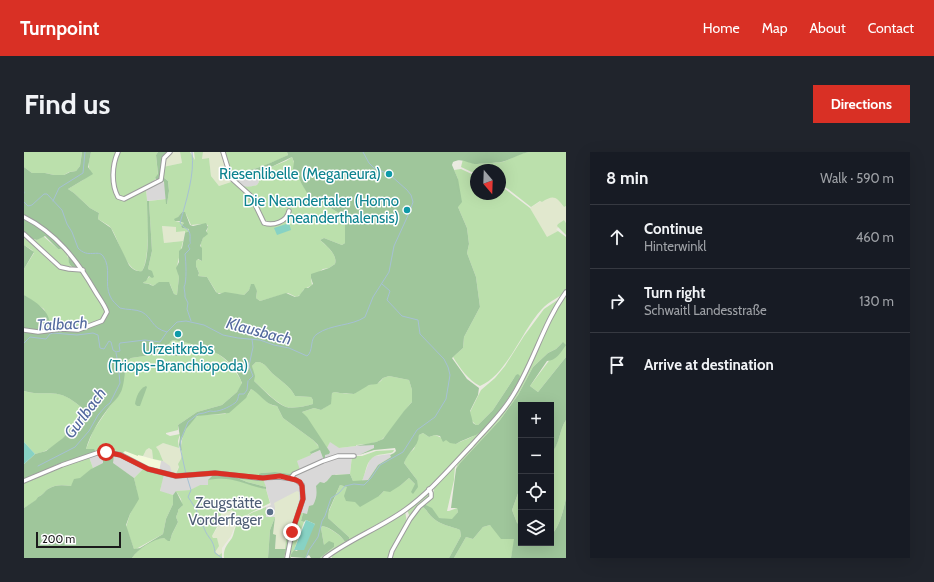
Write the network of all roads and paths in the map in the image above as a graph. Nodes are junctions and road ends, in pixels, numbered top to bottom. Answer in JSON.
{"nodes":[{"id":1,"x":118,"y":152,"type":"edge"},
{"id":2,"x":170,"y":152,"type":"edge"},
{"id":3,"x":223,"y":152,"type":"edge"},
{"id":4,"x":288,"y":211,"type":"dead end"},
{"id":5,"x":24,"y":217,"type":"edge"},
{"id":6,"x":24,"y":234,"type":"edge"},
{"id":7,"x":82,"y":270,"type":"junction"},
{"id":8,"x":566,"y":292,"type":"edge"},
{"id":9,"x":24,"y":330,"type":"edge"},
{"id":10,"x":354,"y":456,"type":"dead end"},
{"id":11,"x":291,"y":478,"type":"junction"},
{"id":12,"x":24,"y":481,"type":"edge"},
{"id":13,"x":429,"y":489,"type":"junction"},
{"id":14,"x":287,"y":558,"type":"edge"},
{"id":15,"x":325,"y":558,"type":"edge"},
{"id":16,"x":390,"y":558,"type":"edge"}],
"edges":[{"from":1,"to":2,"type":"street"},
{"from":3,"to":4,"type":"street"},
{"from":5,"to":7,"type":"street"},
{"from":6,"to":7,"type":"street"},
{"from":7,"to":9,"type":"street"},
{"from":8,"to":13,"type":"street"},
{"from":10,"to":11,"type":"street"},
{"from":11,"to":12,"type":"street"},
{"from":11,"to":14,"type":"street"},
{"from":13,"to":15,"type":"street"},
{"from":13,"to":16,"type":"street"}]}
